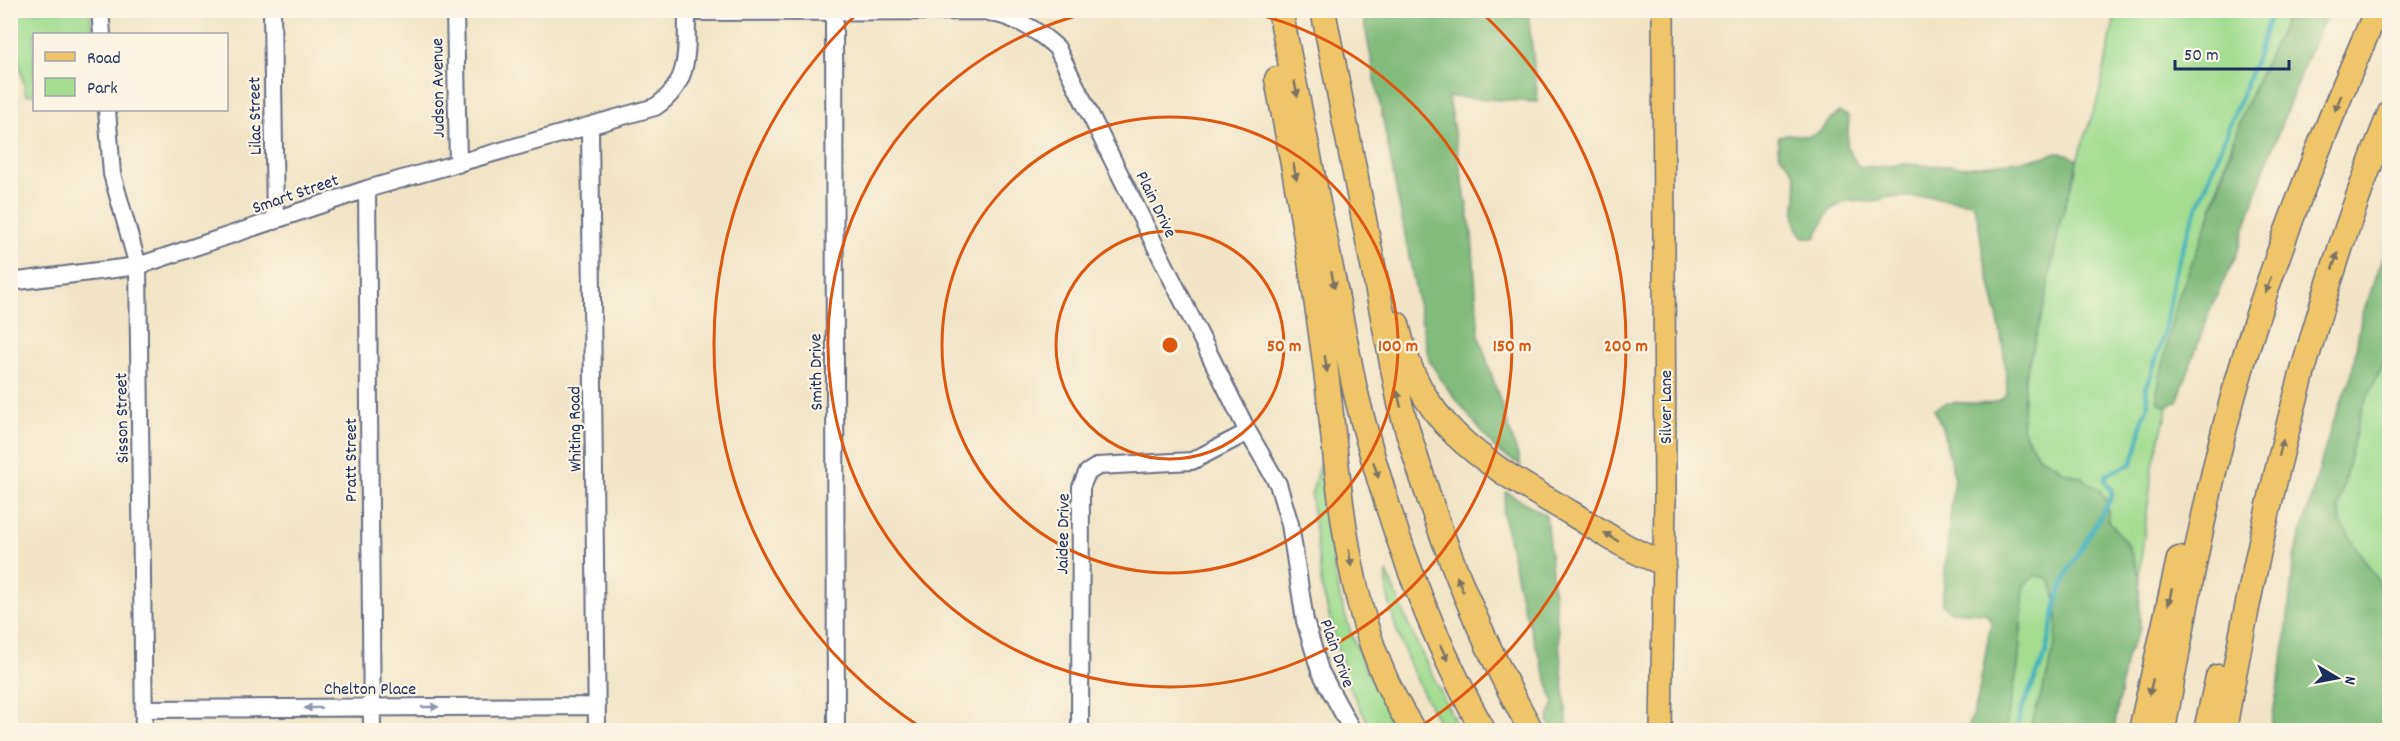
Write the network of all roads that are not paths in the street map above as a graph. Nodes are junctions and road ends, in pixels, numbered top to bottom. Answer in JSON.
{"nodes":[{"id":1,"x":100,"y":10,"type":"edge"},
{"id":2,"x":272,"y":10,"type":"edge"},
{"id":3,"x":455,"y":10,"type":"edge"},
{"id":4,"x":1271,"y":10,"type":"edge"},
{"id":5,"x":1280,"y":10,"type":"edge"},
{"id":6,"x":1323,"y":10,"type":"edge"},
{"id":7,"x":1334,"y":10,"type":"edge"},
{"id":8,"x":1663,"y":10,"type":"edge"},
{"id":9,"x":2377,"y":10,"type":"edge"},
{"id":10,"x":687,"y":11,"type":"edge"},
{"id":11,"x":834,"y":13,"type":"junction"},
{"id":12,"x":102,"y":33,"type":"edge"},
{"id":13,"x":1340,"y":99,"type":"junction"},
{"id":14,"x":107,"y":111,"type":"edge"},
{"id":15,"x":2390,"y":113,"type":"edge"},
{"id":16,"x":590,"y":128,"type":"junction"},
{"id":17,"x":458,"y":164,"type":"junction"},
{"id":18,"x":1355,"y":177,"type":"junction"},
{"id":19,"x":367,"y":189,"type":"junction"},
{"id":20,"x":275,"y":221,"type":"junction"},
{"id":21,"x":138,"y":266,"type":"junction"},
{"id":22,"x":10,"y":282,"type":"edge"},
{"id":23,"x":1248,"y":432,"type":"junction"},
{"id":24,"x":2268,"y":505,"type":"junction"},
{"id":25,"x":1664,"y":563,"type":"junction"},
{"id":26,"x":2170,"y":645,"type":"junction"},
{"id":27,"x":597,"y":706,"type":"junction"},
{"id":28,"x":372,"y":707,"type":"junction"},
{"id":29,"x":144,"y":709,"type":"junction"},
{"id":30,"x":144,"y":730,"type":"edge"},
{"id":31,"x":372,"y":730,"type":"edge"},
{"id":32,"x":597,"y":730,"type":"edge"},
{"id":33,"x":836,"y":730,"type":"edge"},
{"id":34,"x":1080,"y":730,"type":"edge"},
{"id":35,"x":1352,"y":730,"type":"edge"},
{"id":36,"x":1413,"y":730,"type":"edge"},
{"id":37,"x":1483,"y":730,"type":"edge"},
{"id":38,"x":1531,"y":730,"type":"edge"},
{"id":39,"x":1661,"y":730,"type":"edge"},
{"id":40,"x":2141,"y":730,"type":"edge"},
{"id":41,"x":2163,"y":730,"type":"edge"},
{"id":42,"x":2206,"y":730,"type":"edge"},
{"id":43,"x":2224,"y":730,"type":"edge"}],
"edges":[{"from":1,"to":12,"type":"street"},
{"from":2,"to":20,"type":"street","name":"Lilac Street"},
{"from":3,"to":17,"type":"street","name":"Judson Avenue"},
{"from":4,"to":36,"type":"highway","one_way":true},
{"from":5,"to":37,"type":"highway","one_way":true},
{"from":6,"to":13,"type":"highway"},
{"from":7,"to":13,"type":"highway"},
{"from":8,"to":25,"type":"main road","name":"Silver Lane"},
{"from":9,"to":26,"type":"highway","one_way":true},
{"from":10,"to":11,"type":"street","name":"Plain Drive"},
{"from":10,"to":16,"type":"street","name":"Smart Street"},
{"from":11,"to":23,"type":"street","name":"Plain Drive"},
{"from":11,"to":33,"type":"street","name":"Smith Drive"},
{"from":13,"to":18,"type":"highway"},
{"from":14,"to":21,"type":"street","name":"Sisson Street"},
{"from":24,"to":15,"type":"highway","one_way":true},
{"from":16,"to":17,"type":"street","name":"Smart Street"},
{"from":16,"to":27,"type":"street","name":"Whiting Road"},
{"from":17,"to":19,"type":"street","name":"Smart Street"},
{"from":25,"to":18,"type":"highway","one_way":true},
{"from":38,"to":18,"type":"highway","one_way":true},
{"from":19,"to":20,"type":"street","name":"Smart Street"},
{"from":19,"to":28,"type":"street","name":"Pratt Street"},
{"from":20,"to":21,"type":"street","name":"Smart Street"},
{"from":21,"to":22,"type":"street","name":"Smart Street"},
{"from":21,"to":29,"type":"street","name":"Sisson Street"},
{"from":23,"to":34,"type":"street","name":"Jaidee Drive"},
{"from":23,"to":35,"type":"street","name":"Plain Drive"},
{"from":24,"to":42,"type":"highway"},
{"from":24,"to":43,"type":"highway"},
{"from":25,"to":39,"type":"main road","name":"Silver Lane"},
{"from":26,"to":40,"type":"highway","one_way":true},
{"from":26,"to":41,"type":"highway"},
{"from":28,"to":27,"type":"street","name":"Chelton Place","one_way":true},
{"from":27,"to":32,"type":"street","name":"Whiting Road"},
{"from":28,"to":29,"type":"street","name":"Chelton Place","one_way":true},
{"from":28,"to":31,"type":"street","name":"Pratt Street"},
{"from":29,"to":30,"type":"street","name":"Sisson Street"}]}
